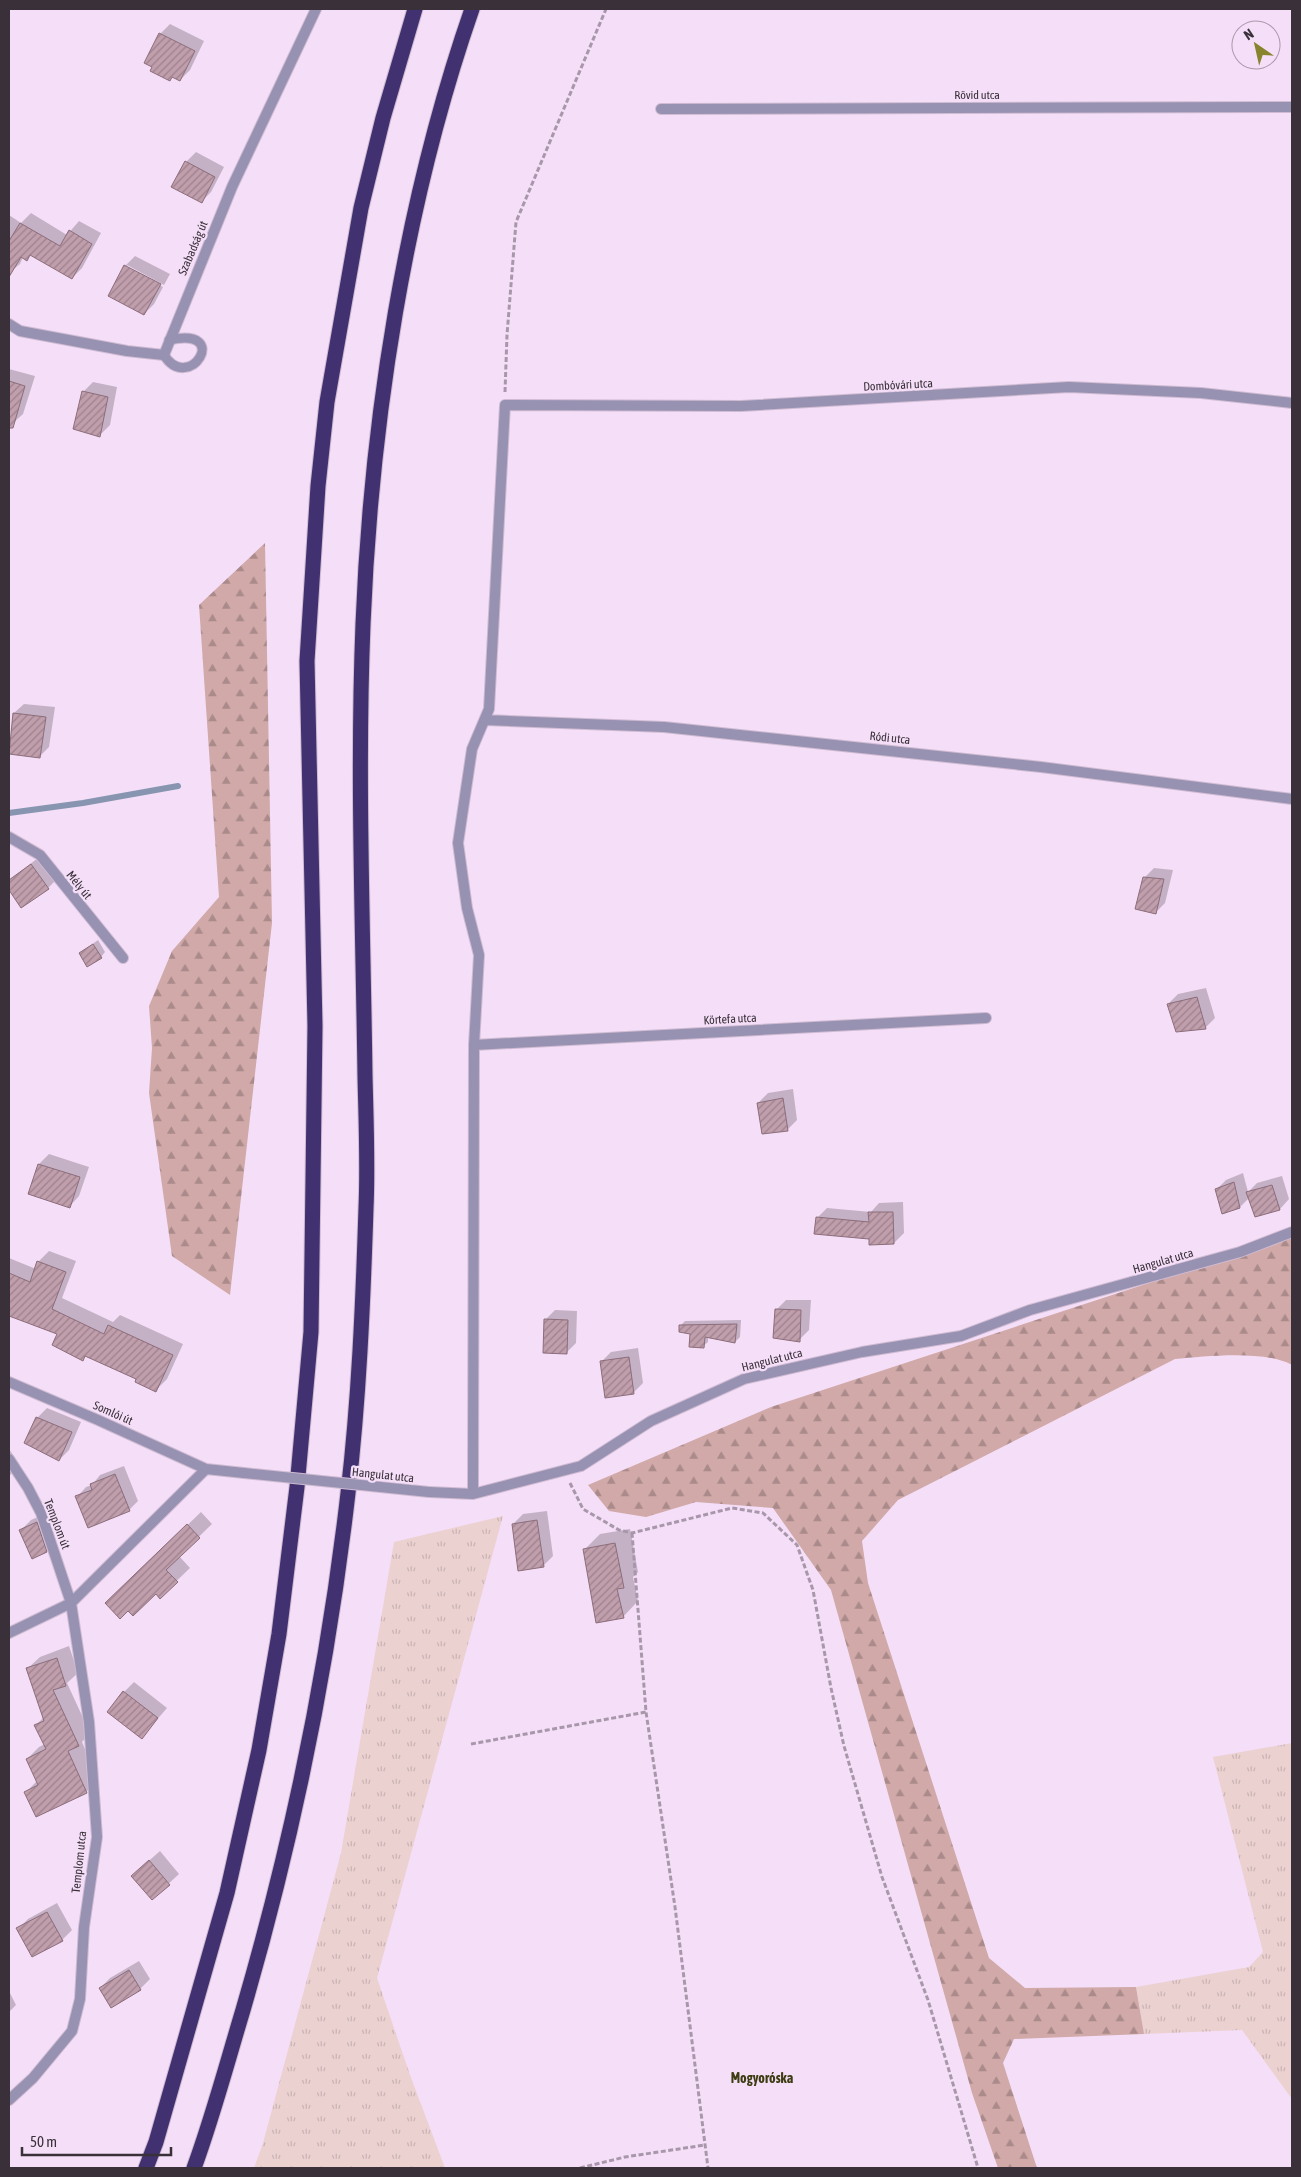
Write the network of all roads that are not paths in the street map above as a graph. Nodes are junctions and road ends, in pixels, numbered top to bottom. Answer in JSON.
{"nodes":[{"id":1,"x":316,"y":9,"type":"edge"},
{"id":2,"x":415,"y":9,"type":"edge"},
{"id":3,"x":472,"y":9,"type":"edge"},
{"id":4,"x":1292,"y":107,"type":"edge"},
{"id":5,"x":661,"y":109,"type":"dead end"},
{"id":6,"x":9,"y":324,"type":"edge"},
{"id":7,"x":169,"y":340,"type":"junction"},
{"id":8,"x":164,"y":355,"type":"junction"},
{"id":9,"x":1292,"y":403,"type":"edge"},
{"id":10,"x":484,"y":720,"type":"junction"},
{"id":11,"x":1292,"y":799,"type":"edge"},
{"id":12,"x":9,"y":838,"type":"edge"},
{"id":13,"x":123,"y":958,"type":"dead end"},
{"id":14,"x":986,"y":1018,"type":"dead end"},
{"id":15,"x":474,"y":1045,"type":"junction"},
{"id":16,"x":1292,"y":1232,"type":"edge"},
{"id":17,"x":9,"y":1382,"type":"edge"},
{"id":18,"x":9,"y":1459,"type":"edge"},
{"id":19,"x":206,"y":1469,"type":"junction"},
{"id":20,"x":473,"y":1494,"type":"junction"},
{"id":21,"x":70,"y":1603,"type":"junction"},
{"id":22,"x":9,"y":1633,"type":"edge"},
{"id":23,"x":9,"y":2100,"type":"edge"},
{"id":24,"x":146,"y":2168,"type":"edge"},
{"id":25,"x":194,"y":2168,"type":"edge"}],
"edges":[{"from":1,"to":7,"type":"street","name":"Szabadság út"},
{"from":2,"to":24,"type":"highway"},
{"from":3,"to":25,"type":"highway"},
{"from":4,"to":5,"type":"street","name":"Rövid utca"},
{"from":6,"to":8,"type":"street"},
{"from":7,"to":8,"type":"street","name":"Szabadság út"},
{"from":7,"to":8,"type":"lane"},
{"from":9,"to":10,"type":"street","name":"Dombóvári utca"},
{"from":10,"to":11,"type":"street","name":"Ródi utca"},
{"from":10,"to":15,"type":"street"},
{"from":12,"to":13,"type":"street","name":"Mély út"},
{"from":14,"to":15,"type":"street","name":"Körtefa utca"},
{"from":15,"to":20,"type":"street"},
{"from":16,"to":20,"type":"street","name":"Hangulat utca"},
{"from":17,"to":19,"type":"street","name":"Somlói út"},
{"from":18,"to":21,"type":"street","name":"Templom út"},
{"from":19,"to":20,"type":"street","name":"Hangulat utca","bridge":true},
{"from":19,"to":21,"type":"street"},
{"from":21,"to":22,"type":"street"},
{"from":21,"to":23,"type":"street","name":"Templom utca"}]}
